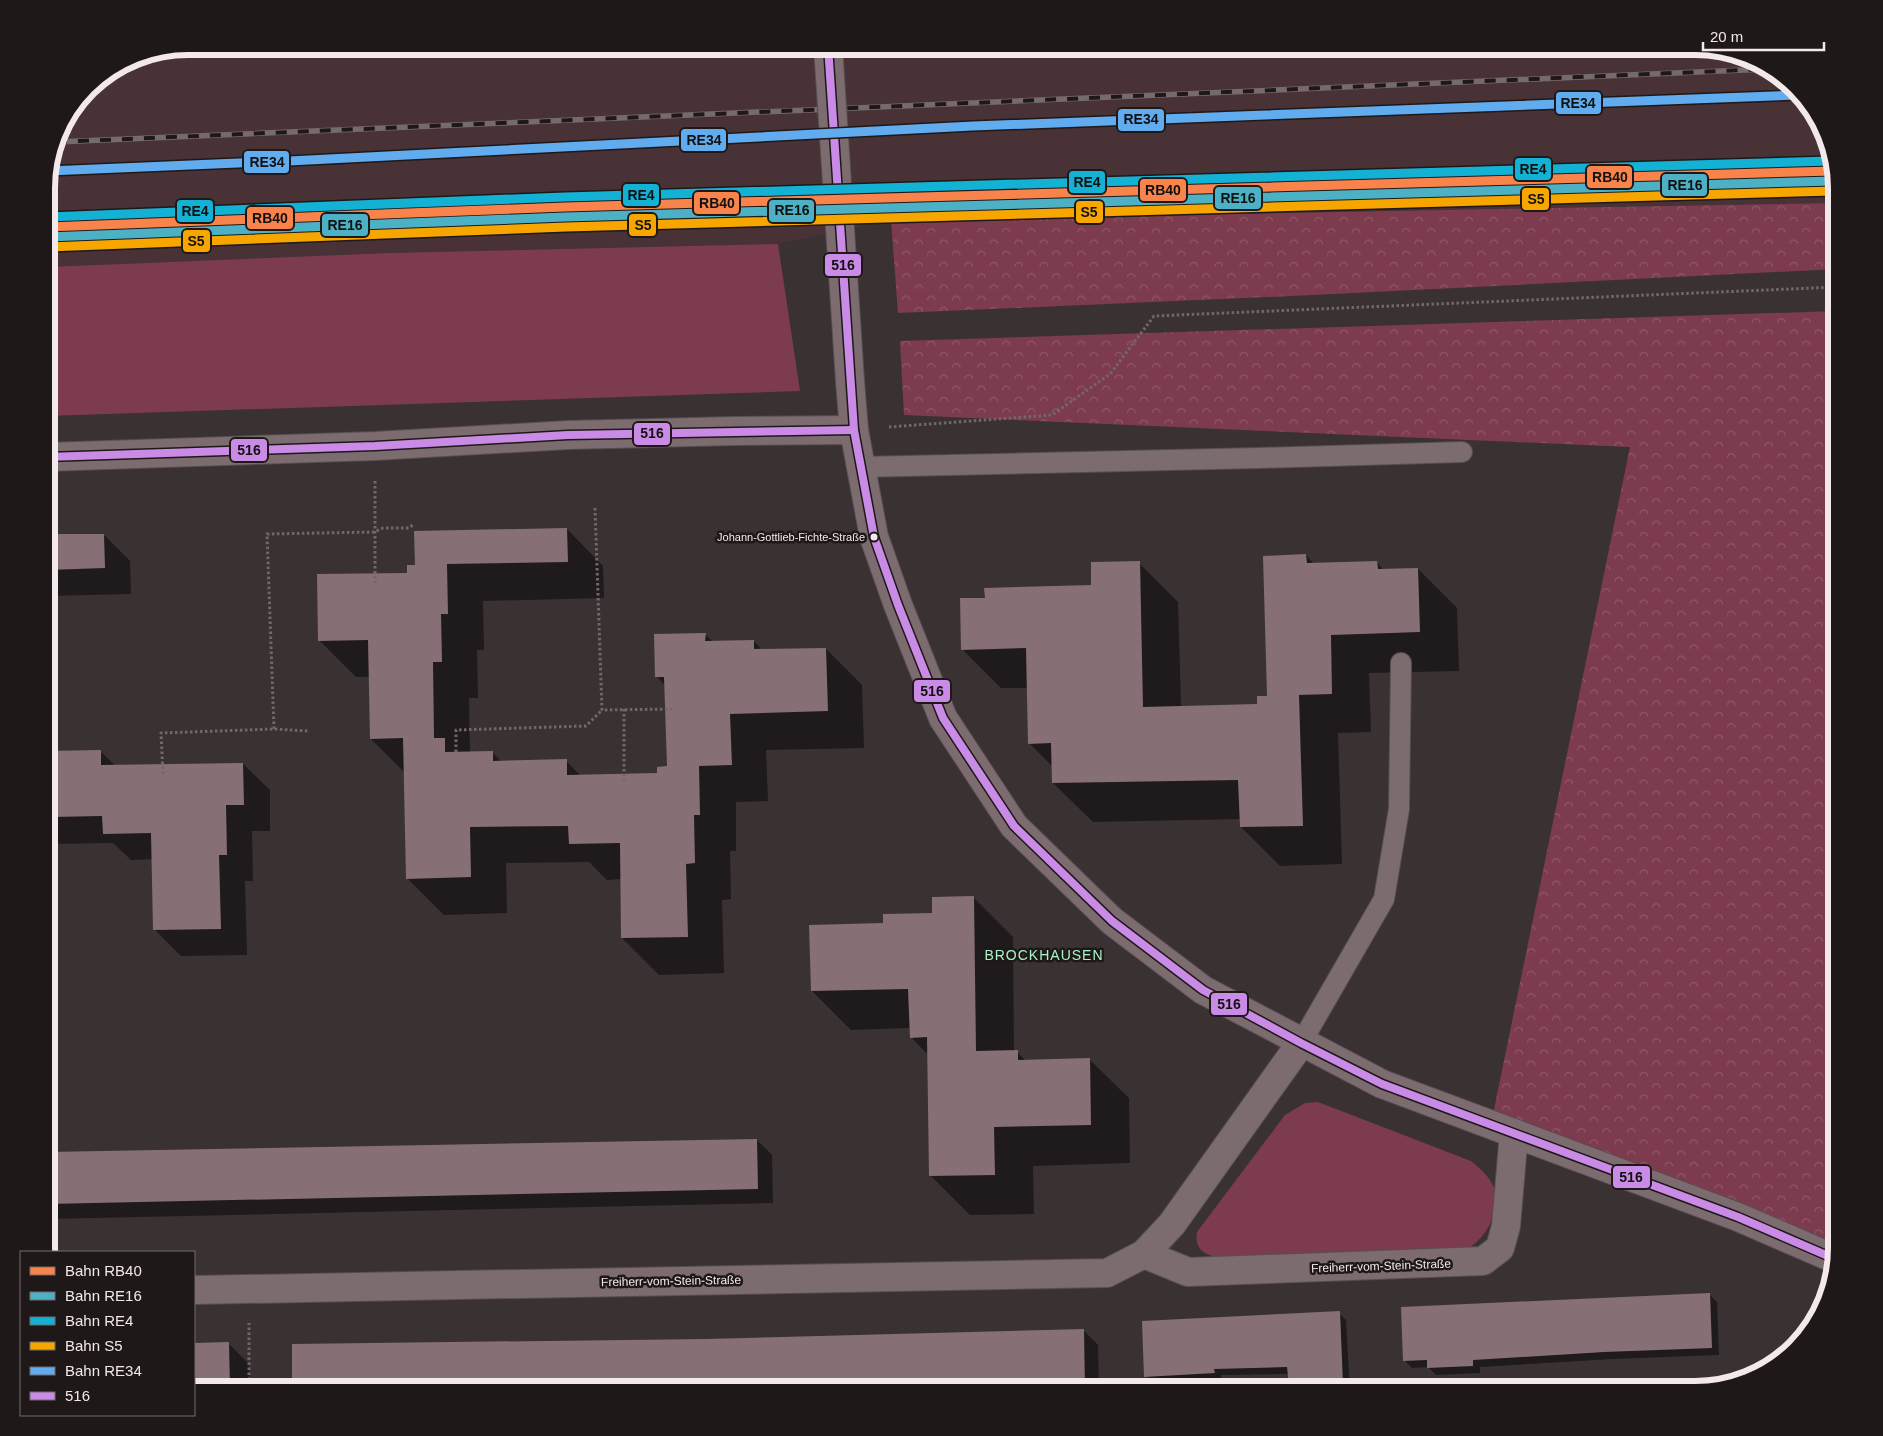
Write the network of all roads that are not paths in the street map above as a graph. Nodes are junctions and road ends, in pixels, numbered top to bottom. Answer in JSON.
{"nodes":[{"id":1,"x":829,"y":55,"type":"edge"},
{"id":2,"x":854,"y":430,"type":"junction"},
{"id":3,"x":1462,"y":452,"type":"dead end"},
{"id":4,"x":55,"y":457,"type":"edge"},
{"id":5,"x":861,"y":467,"type":"junction"},
{"id":6,"x":1401,"y":663,"type":"dead end"},
{"id":7,"x":1301,"y":1043,"type":"junction"},
{"id":8,"x":1514,"y":1133,"type":"junction"},
{"id":9,"x":1144,"y":1254,"type":"junction"},
{"id":10,"x":1828,"y":1256,"type":"edge"},
{"id":11,"x":195,"y":1290,"type":"edge"}],
"edges":[{"from":1,"to":2,"type":"street","bridge":true},
{"from":2,"to":4,"type":"street"},
{"from":2,"to":5,"type":"street"},
{"from":3,"to":5,"type":"lane"},
{"from":5,"to":7,"type":"street"},
{"from":6,"to":7,"type":"lane"},
{"from":7,"to":8,"type":"street"},
{"from":7,"to":9,"type":"street","name":"Freiherr-vom-Stein-Straße"},
{"from":8,"to":9,"type":"street","name":"Freiherr-vom-Stein-Straße"},
{"from":8,"to":10,"type":"street"},
{"from":9,"to":11,"type":"street","name":"Freiherr-vom-Stein-Straße"}]}
